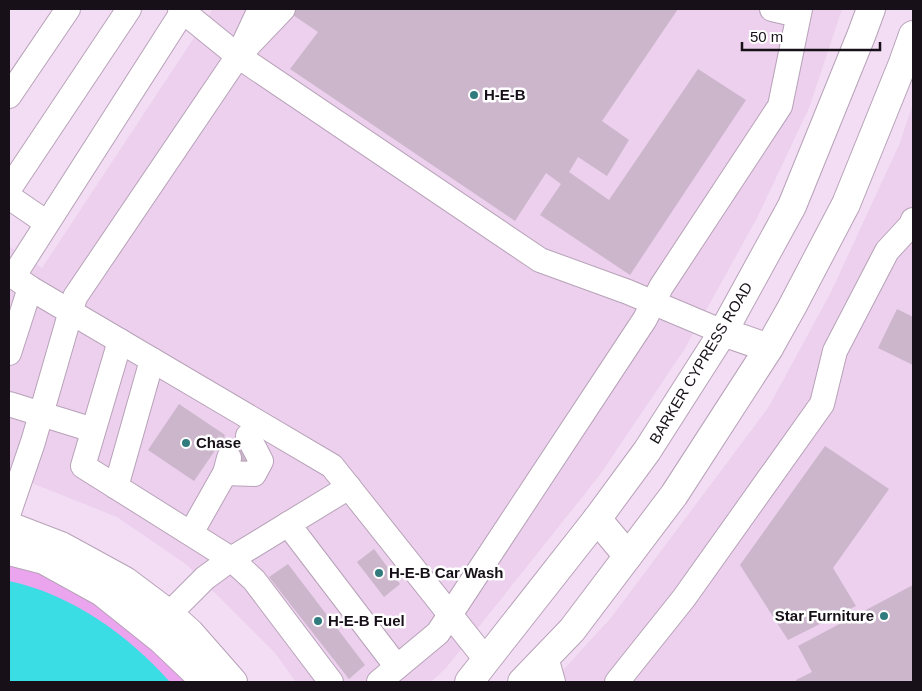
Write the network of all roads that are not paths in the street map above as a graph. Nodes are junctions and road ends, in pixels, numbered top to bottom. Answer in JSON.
{"nodes":[{"id":1,"x":68,"y":9,"type":"edge"},
{"id":2,"x":129,"y":9,"type":"edge"},
{"id":3,"x":260,"y":9,"type":"edge"},
{"id":4,"x":284,"y":9,"type":"edge"},
{"id":5,"x":772,"y":9,"type":"edge"},
{"id":6,"x":871,"y":9,"type":"edge"},
{"id":7,"x":189,"y":12,"type":"edge"},
{"id":8,"x":799,"y":12,"type":"edge"},
{"id":9,"x":913,"y":34,"type":"edge"},
{"id":10,"x":238,"y":56,"type":"junction"},
{"id":11,"x":9,"y":96,"type":"edge"},
{"id":12,"x":9,"y":189,"type":"edge"},
{"id":13,"x":9,"y":197,"type":"edge"},
{"id":14,"x":913,"y":220,"type":"edge"},
{"id":15,"x":47,"y":223,"type":"junction"},
{"id":16,"x":17,"y":279,"type":"edge"},
{"id":17,"x":652,"y":302,"type":"junction"},
{"id":18,"x":71,"y":312,"type":"junction"},
{"id":19,"x":723,"y":332,"type":"junction"},
{"id":20,"x":120,"y":341,"type":"junction"},
{"id":21,"x":769,"y":348,"type":"junction"},
{"id":22,"x":9,"y":353,"type":"edge"},
{"id":23,"x":152,"y":360,"type":"junction"},
{"id":24,"x":9,"y":404,"type":"edge"},
{"id":25,"x":41,"y":414,"type":"junction"},
{"id":26,"x":93,"y":430,"type":"junction"},
{"id":27,"x":239,"y":452,"type":"junction"},
{"id":28,"x":116,"y":487,"type":"junction"},
{"id":29,"x":349,"y":487,"type":"junction"},
{"id":30,"x":9,"y":512,"type":"edge"},
{"id":31,"x":597,"y":519,"type":"junction"},
{"id":32,"x":288,"y":524,"type":"junction"},
{"id":33,"x":9,"y":526,"type":"edge"},
{"id":34,"x":191,"y":533,"type":"junction"},
{"id":35,"x":9,"y":551,"type":"edge"},
{"id":36,"x":628,"y":556,"type":"junction"},
{"id":37,"x":231,"y":558,"type":"junction"},
{"id":38,"x":169,"y":614,"type":"junction"},
{"id":39,"x":450,"y":614,"type":"junction"},
{"id":40,"x":487,"y":661,"type":"junction"},
{"id":41,"x":397,"y":667,"type":"junction"},
{"id":42,"x":550,"y":670,"type":"edge"},
{"id":43,"x":206,"y":682,"type":"edge"},
{"id":44,"x":233,"y":682,"type":"edge"},
{"id":45,"x":331,"y":682,"type":"edge"},
{"id":46,"x":379,"y":682,"type":"edge"},
{"id":47,"x":470,"y":682,"type":"edge"},
{"id":48,"x":522,"y":682,"type":"edge"},
{"id":49,"x":617,"y":682,"type":"edge"}],
"edges":[{"from":1,"to":11,"type":"lane"},
{"from":2,"to":12,"type":"lane"},
{"from":3,"to":10,"type":"lane"},
{"from":4,"to":10,"type":"lane"},
{"from":5,"to":8,"type":"lane"},
{"from":6,"to":19,"type":"main road","name":"BARKER CYPRESS ROAD"},
{"from":7,"to":10,"type":"lane"},
{"from":7,"to":15,"type":"lane"},
{"from":8,"to":17,"type":"lane"},
{"from":9,"to":21,"type":"main road"},
{"from":10,"to":17,"type":"lane"},
{"from":10,"to":18,"type":"lane"},
{"from":13,"to":15,"type":"lane"},
{"from":14,"to":49,"type":"lane"},
{"from":15,"to":16,"type":"lane"},
{"from":16,"to":18,"type":"lane"},
{"from":16,"to":22,"type":"lane"},
{"from":17,"to":19,"type":"lane"},
{"from":17,"to":39,"type":"lane"},
{"from":18,"to":20,"type":"lane"},
{"from":18,"to":25,"type":"lane"},
{"from":19,"to":21,"type":"main road"},
{"from":19,"to":31,"type":"main road","name":"BARKER CYPRESS ROAD"},
{"from":20,"to":23,"type":"lane"},
{"from":20,"to":26,"type":"lane"},
{"from":21,"to":36,"type":"main road"},
{"from":23,"to":27,"type":"lane"},
{"from":23,"to":28,"type":"lane"},
{"from":24,"to":25,"type":"lane"},
{"from":25,"to":26,"type":"lane"},
{"from":25,"to":30,"type":"lane"},
{"from":26,"to":28,"type":"lane"},
{"from":27,"to":29,"type":"lane"},
{"from":27,"to":34,"type":"lane"},
{"from":28,"to":34,"type":"lane"},
{"from":29,"to":32,"type":"lane"},
{"from":29,"to":39,"type":"lane"},
{"from":31,"to":36,"type":"main road"},
{"from":31,"to":40,"type":"main road","name":"BARKER CYPRESS ROAD"},
{"from":32,"to":37,"type":"lane"},
{"from":32,"to":41,"type":"lane"},
{"from":33,"to":38,"type":"main road"},
{"from":34,"to":37,"type":"lane"},
{"from":35,"to":43,"type":"main road"},
{"from":36,"to":42,"type":"main road"},
{"from":37,"to":38,"type":"lane"},
{"from":37,"to":45,"type":"lane"},
{"from":38,"to":44,"type":"main road"},
{"from":39,"to":40,"type":"lane"},
{"from":39,"to":41,"type":"lane"},
{"from":40,"to":47,"type":"main road","name":"BARKER CYPRESS ROAD"},
{"from":41,"to":46,"type":"lane"},
{"from":42,"to":48,"type":"main road"}]}
